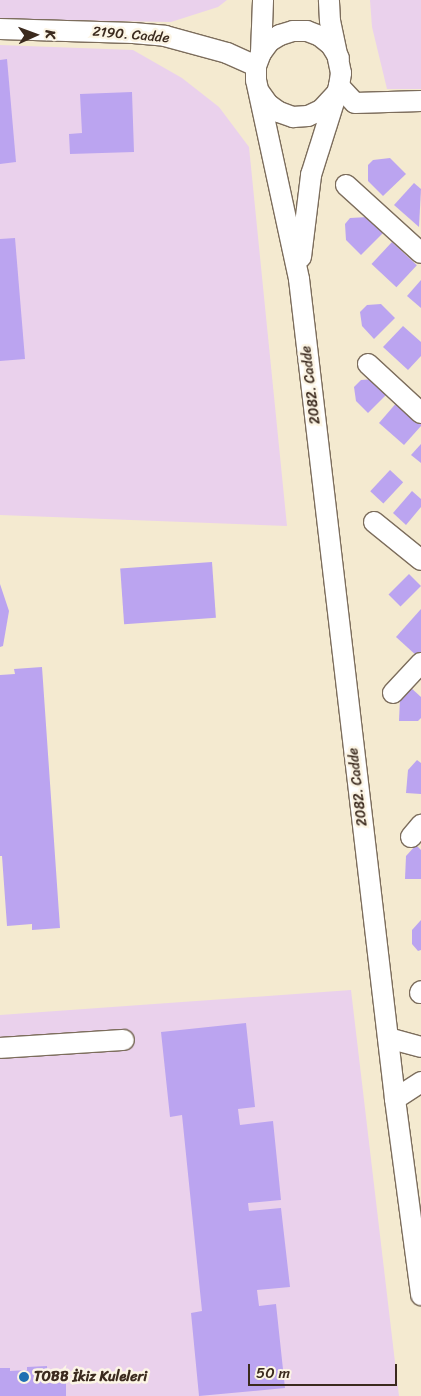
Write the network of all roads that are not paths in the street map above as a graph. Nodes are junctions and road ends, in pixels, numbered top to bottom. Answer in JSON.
{"nodes":[{"id":1,"x":263,"y":0,"type":"edge"},
{"id":2,"x":329,"y":0,"type":"edge"},
{"id":3,"x":0,"y":29,"type":"edge"},
{"id":4,"x":339,"y":58,"type":"junction"},
{"id":5,"x":258,"y":60,"type":"junction"},
{"id":6,"x":339,"y":86,"type":"junction"},
{"id":7,"x":260,"y":93,"type":"junction"},
{"id":8,"x":421,"y":101,"type":"edge"},
{"id":9,"x":346,"y":185,"type":"dead end"},
{"id":10,"x":421,"y":253,"type":"edge"},
{"id":11,"x":299,"y":278,"type":"junction"},
{"id":12,"x":368,"y":364,"type":"dead end"},
{"id":13,"x":421,"y":413,"type":"edge"},
{"id":14,"x":374,"y":522,"type":"dead end"},
{"id":15,"x":418,"y":550,"type":"edge"},
{"id":16,"x":421,"y":663,"type":"edge"},
{"id":17,"x":393,"y":693,"type":"dead end"},
{"id":18,"x":388,"y":1038,"type":"junction"},
{"id":19,"x":124,"y":1040,"type":"dead end"},
{"id":20,"x":421,"y":1047,"type":"edge"},
{"id":21,"x":0,"y":1048,"type":"edge"},
{"id":22,"x":421,"y":1082,"type":"edge"},
{"id":23,"x":395,"y":1098,"type":"junction"},
{"id":24,"x":421,"y":1295,"type":"edge"}],
"edges":[{"from":1,"to":5,"type":"street","name":"2082. Cadde"},
{"from":2,"to":4,"type":"street","name":"2082. Cadde"},
{"from":3,"to":5,"type":"street","name":"2190. Cadde"},
{"from":4,"to":5,"type":"street"},
{"from":4,"to":6,"type":"street","name":"2082. Cadde"},
{"from":5,"to":7,"type":"street","name":"2082. Cadde"},
{"from":6,"to":7,"type":"street"},
{"from":6,"to":8,"type":"street"},
{"from":6,"to":11,"type":"street","name":"2082. Cadde"},
{"from":7,"to":11,"type":"street","name":"2082. Cadde"},
{"from":9,"to":10,"type":"street"},
{"from":11,"to":18,"type":"street","name":"2082. Cadde"},
{"from":12,"to":13,"type":"street"},
{"from":14,"to":15,"type":"street"},
{"from":16,"to":17,"type":"street"},
{"from":18,"to":20,"type":"street"},
{"from":18,"to":23,"type":"street","name":"2082. Cadde"},
{"from":19,"to":21,"type":"street"},
{"from":22,"to":23,"type":"street"},
{"from":23,"to":24,"type":"street","name":"2082. Cadde"}]}
